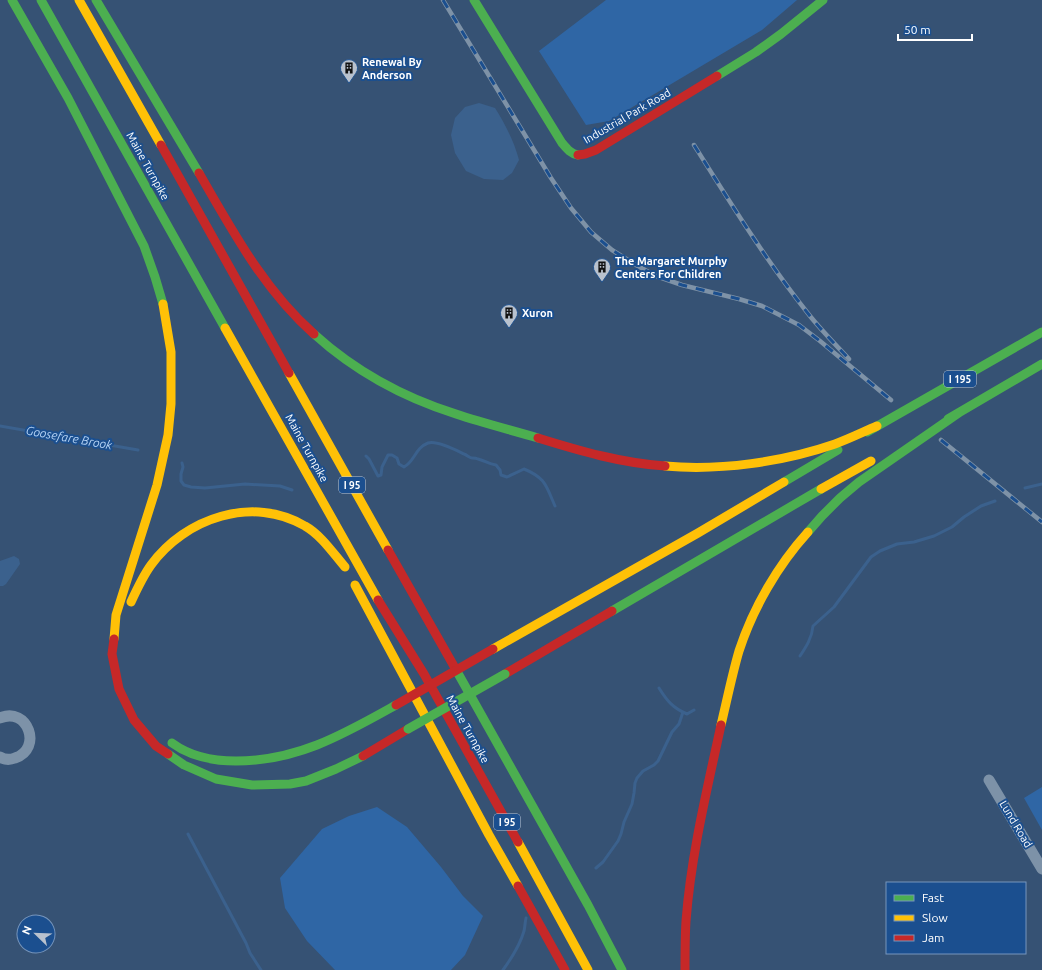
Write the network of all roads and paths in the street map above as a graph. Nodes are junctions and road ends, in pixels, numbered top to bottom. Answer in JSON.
{"nodes":[{"id":1,"x":12,"y":0,"type":"edge"},
{"id":2,"x":41,"y":0,"type":"edge"},
{"id":3,"x":80,"y":0,"type":"edge"},
{"id":4,"x":96,"y":0,"type":"edge"},
{"id":5,"x":474,"y":0,"type":"edge"},
{"id":6,"x":822,"y":0,"type":"edge"},
{"id":7,"x":1042,"y":332,"type":"edge"},
{"id":8,"x":1042,"y":364,"type":"edge"},
{"id":9,"x":960,"y":412,"type":"junction"},
{"id":10,"x":877,"y":426,"type":"junction"},
{"id":11,"x":326,"y":532,"type":"dead end"},
{"id":12,"x":349,"y":574,"type":"junction"},
{"id":13,"x":129,"y":610,"type":"dead end"},
{"id":14,"x":0,"y":718,"type":"edge"},
{"id":15,"x":164,"y":737,"type":"dead end"},
{"id":16,"x":0,"y":757,"type":"edge"},
{"id":17,"x":989,"y":780,"type":"dead end"},
{"id":18,"x":1042,"y":869,"type":"edge"},
{"id":19,"x":565,"y":970,"type":"edge"},
{"id":20,"x":588,"y":970,"type":"edge"},
{"id":21,"x":622,"y":970,"type":"edge"},
{"id":22,"x":685,"y":970,"type":"edge"}],
"edges":[{"from":1,"to":9,"type":"main road","bridge":true},
{"from":2,"to":20,"type":"main road","name":"Maine Turnpike","number":"I 95"},
{"from":3,"to":21,"type":"main road","name":"Maine Turnpike","number":"I 95"},
{"from":4,"to":10,"type":"main road"},
{"from":5,"to":6,"type":"main road","name":"Industrial Park Road"},
{"from":7,"to":10,"type":"main road","number":"I 195"},
{"from":8,"to":9,"type":"main road","number":"I 195"},
{"from":9,"to":22,"type":"main road"},
{"from":10,"to":15,"type":"main road","bridge":true},
{"from":11,"to":12,"type":"main road"},
{"from":12,"to":13,"type":"main road"},
{"from":12,"to":19,"type":"main road"},
{"from":14,"to":16,"type":"street"},
{"from":17,"to":18,"type":"street","name":"Lund Road"}]}
